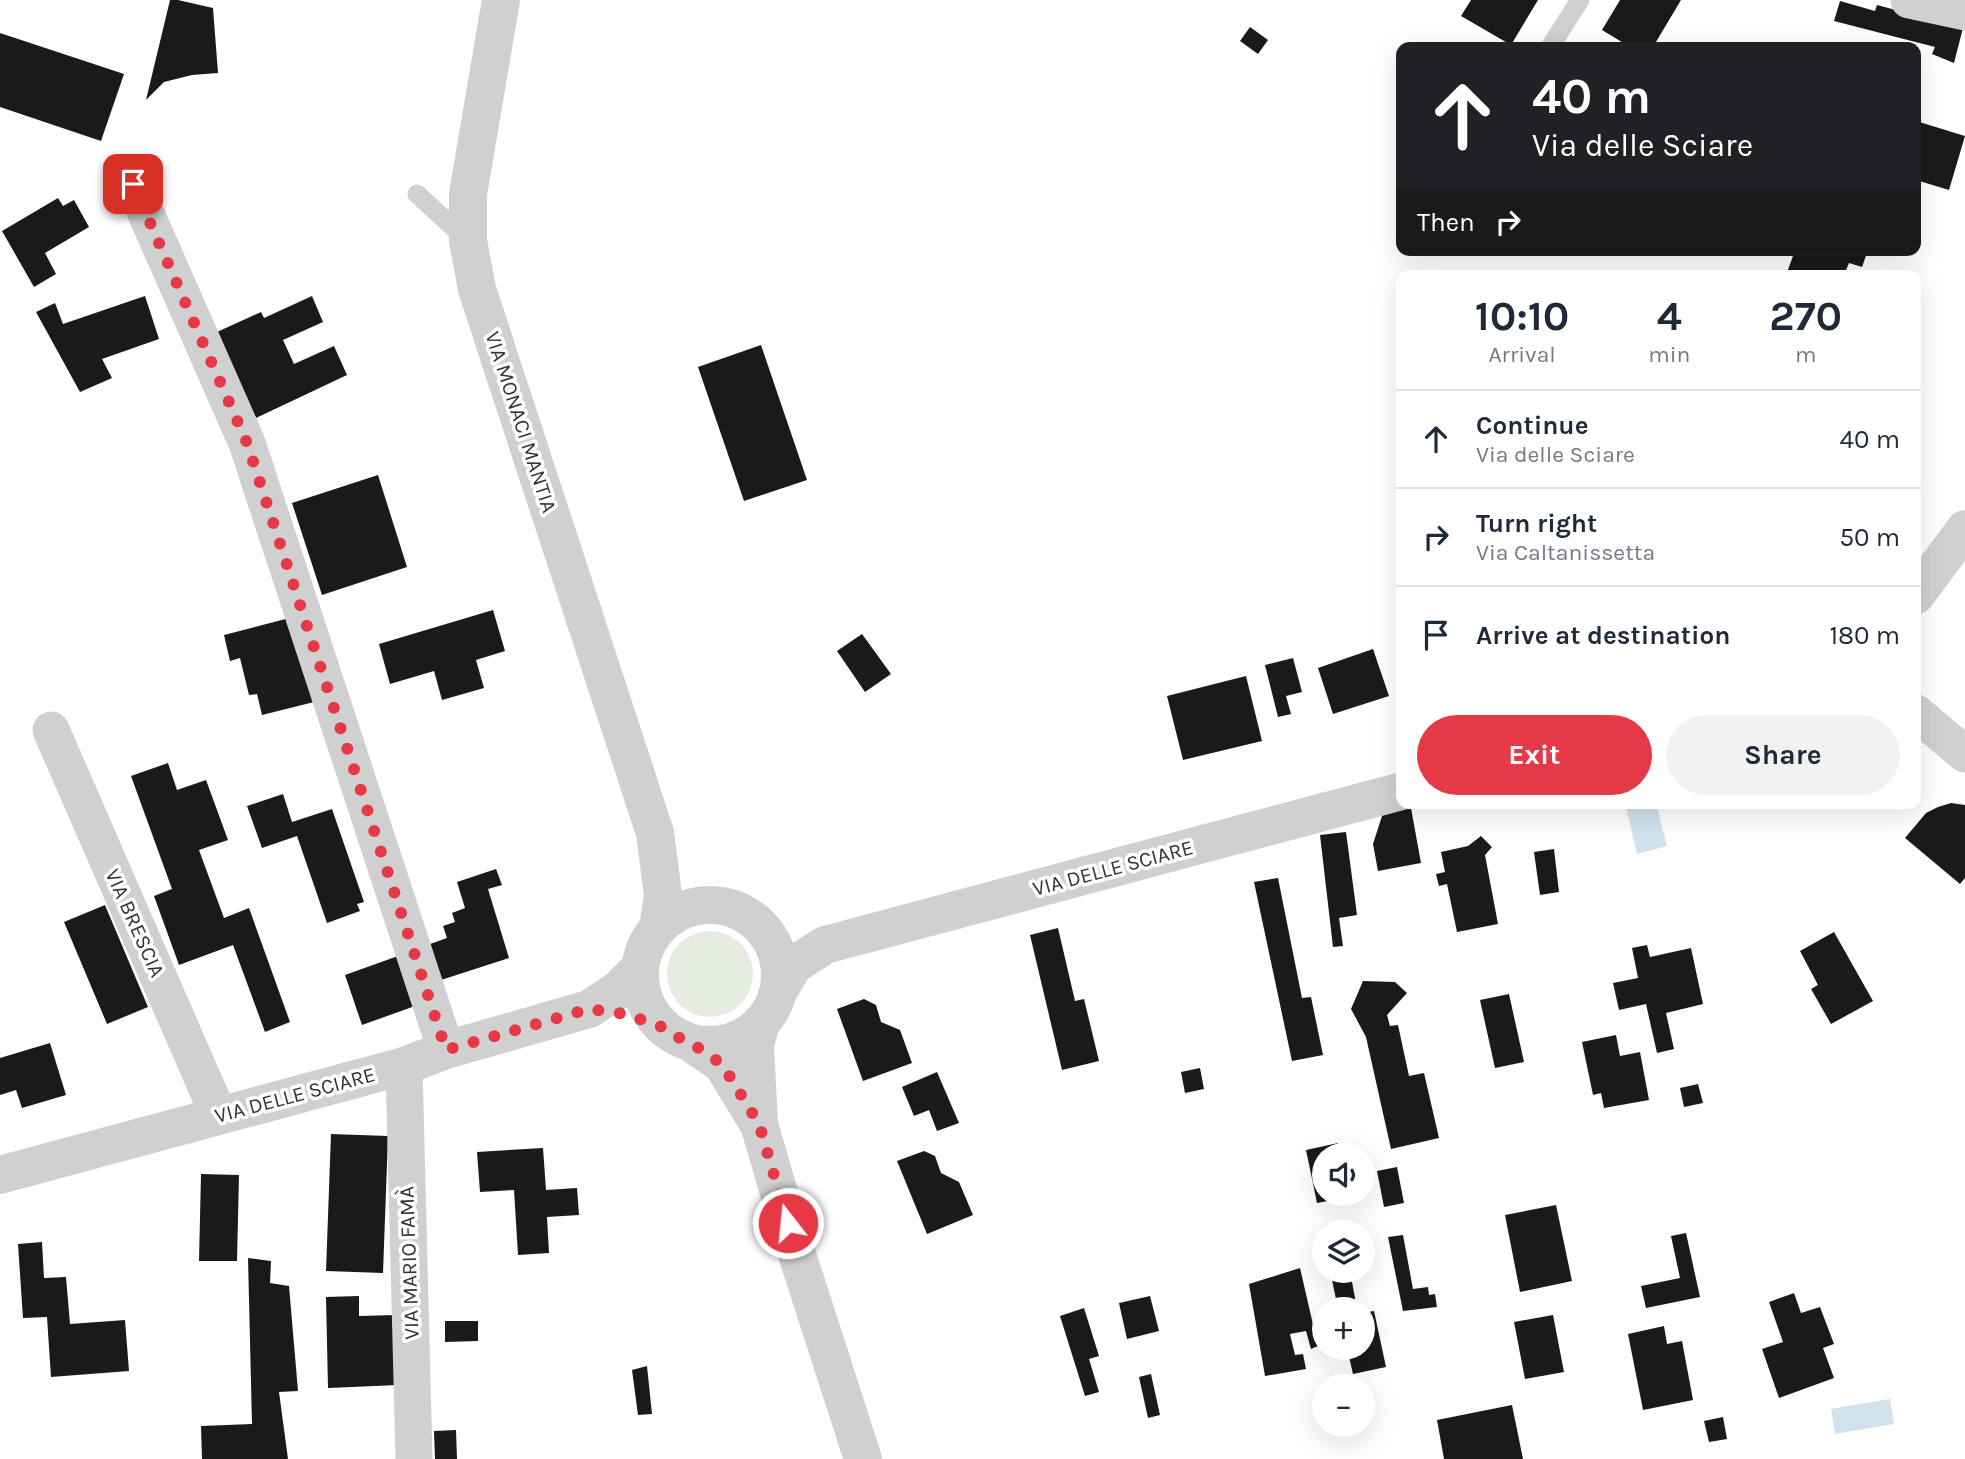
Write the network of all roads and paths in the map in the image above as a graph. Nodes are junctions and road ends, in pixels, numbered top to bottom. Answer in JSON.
{"nodes":[{"id":1,"x":501,"y":0,"type":"edge"},
{"id":2,"x":1580,"y":0,"type":"edge"},
{"id":3,"x":1909,"y":0,"type":"edge"},
{"id":4,"x":1965,"y":12,"type":"edge"},
{"id":5,"x":1553,"y":42,"type":"edge"},
{"id":6,"x":133,"y":184,"type":"dead end"},
{"id":7,"x":417,"y":194,"type":"dead end"},
{"id":8,"x":468,"y":241,"type":"junction"},
{"id":9,"x":1965,"y":529,"type":"edge"},
{"id":10,"x":1921,"y":588,"type":"edge"},
{"id":11,"x":1921,"y":717,"type":"edge"},
{"id":12,"x":51,"y":730,"type":"dead end"},
{"id":13,"x":1965,"y":754,"type":"edge"},
{"id":14,"x":1396,"y":793,"type":"edge"},
{"id":15,"x":655,"y":833,"type":"junction"},
{"id":16,"x":718,"y":906,"type":"junction"},
{"id":17,"x":658,"y":928,"type":"junction"},
{"id":18,"x":764,"y":931,"type":"junction"},
{"id":19,"x":825,"y":945,"type":"junction"},
{"id":20,"x":640,"y":968,"type":"junction"},
{"id":21,"x":769,"y":1008,"type":"junction"},
{"id":22,"x":589,"y":1009,"type":"junction"},
{"id":23,"x":677,"y":1035,"type":"junction"},
{"id":24,"x":446,"y":1050,"type":"junction"},
{"id":25,"x":404,"y":1066,"type":"junction"},
{"id":26,"x":219,"y":1116,"type":"junction"},
{"id":27,"x":759,"y":1124,"type":"junction"},
{"id":28,"x":0,"y":1175,"type":"edge"},
{"id":29,"x":414,"y":1459,"type":"edge"},
{"id":30,"x":863,"y":1459,"type":"edge"}],
"edges":[{"from":1,"to":8,"type":"street","name":"VIA MONACI MANTIA"},
{"from":2,"to":5,"type":"lane"},
{"from":3,"to":4,"type":"street"},
{"from":6,"to":24,"type":"street"},
{"from":7,"to":8,"type":"lane"},
{"from":8,"to":15,"type":"street","name":"VIA MONACI MANTIA"},
{"from":9,"to":10,"type":"street"},
{"from":11,"to":13,"type":"street"},
{"from":12,"to":26,"type":"street","name":"VIA BRESCIA"},
{"from":14,"to":19,"type":"street","name":"VIA DELLE SCIARE"},
{"from":15,"to":16,"type":"street","name":"VIA MONACI MANTIA"},
{"from":15,"to":17,"type":"street","name":"VIA MONACI MANTIA"},
{"from":16,"to":17,"type":"street"},
{"from":16,"to":18,"type":"street"},
{"from":17,"to":20,"type":"street"},
{"from":18,"to":19,"type":"street","name":"VIA DELLE SCIARE"},
{"from":18,"to":21,"type":"street"},
{"from":19,"to":21,"type":"street","name":"VIA DELLE SCIARE"},
{"from":20,"to":22,"type":"street","name":"VIA DELLE SCIARE"},
{"from":20,"to":23,"type":"street"},
{"from":21,"to":23,"type":"street"},
{"from":21,"to":27,"type":"street"},
{"from":22,"to":23,"type":"street","name":"VIA DELLE SCIARE"},
{"from":22,"to":24,"type":"street","name":"VIA DELLE SCIARE"},
{"from":23,"to":27,"type":"street"},
{"from":24,"to":25,"type":"street","name":"VIA DELLE SCIARE"},
{"from":25,"to":26,"type":"street","name":"VIA DELLE SCIARE"},
{"from":25,"to":29,"type":"street","name":"VIA MARIO FAMÀ"},
{"from":26,"to":28,"type":"street","name":"VIA DELLE SCIARE"},
{"from":27,"to":30,"type":"street"}]}
